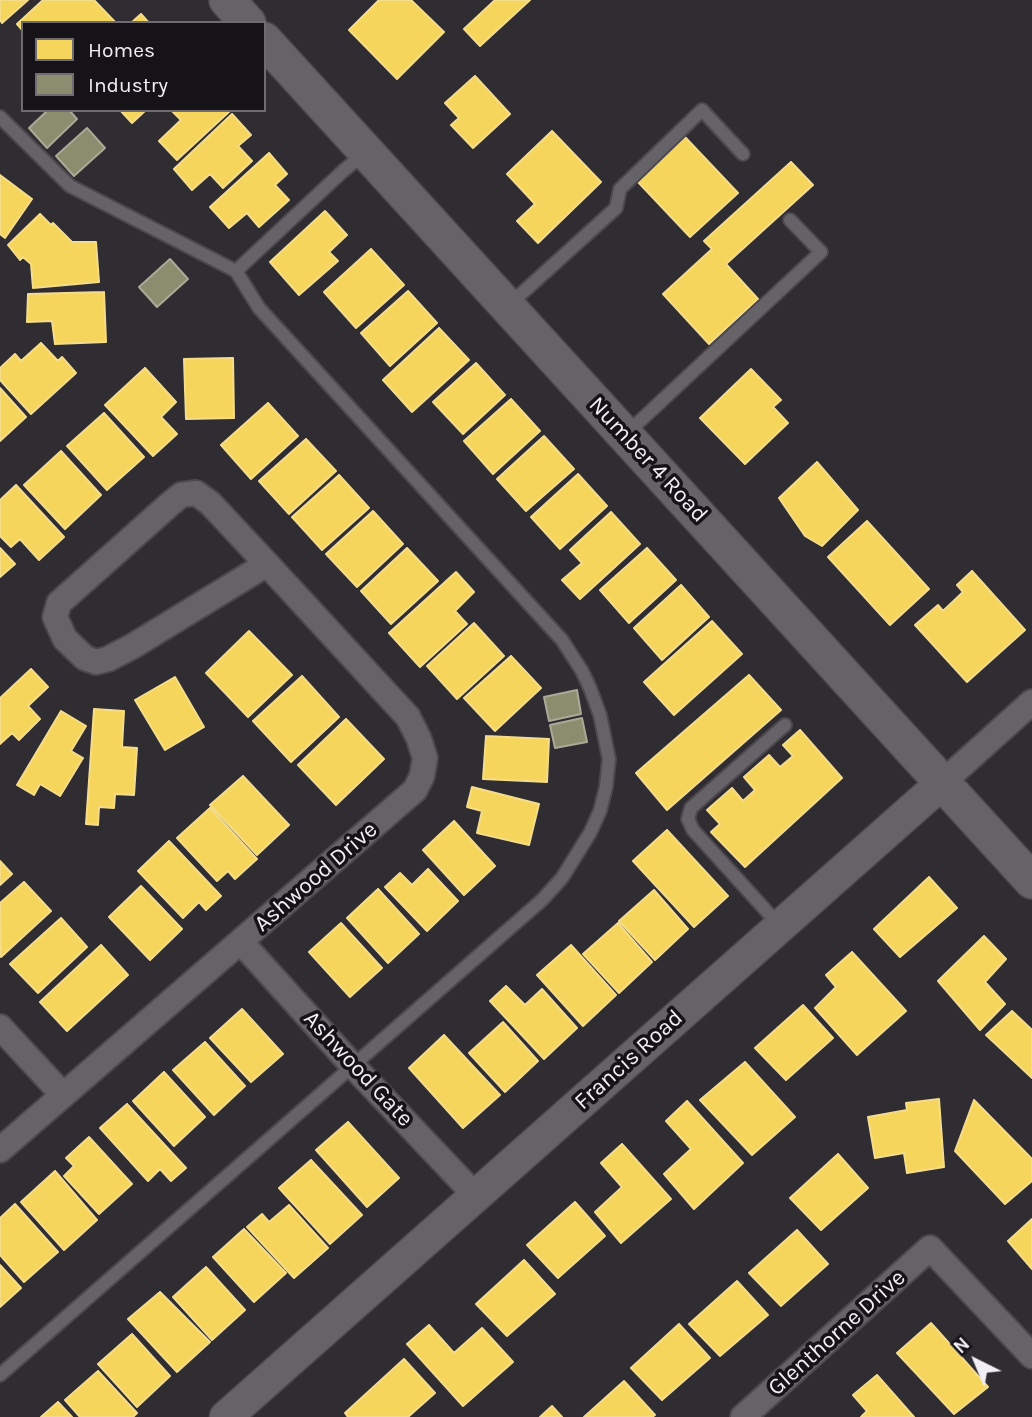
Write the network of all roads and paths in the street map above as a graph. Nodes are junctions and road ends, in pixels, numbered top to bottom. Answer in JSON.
{"nodes":[{"id":1,"x":227,"y":0,"type":"edge"},
{"id":2,"x":246,"y":21,"type":"edge"},
{"id":3,"x":266,"y":42,"type":"edge"},
{"id":4,"x":0,"y":117,"type":"edge"},
{"id":5,"x":367,"y":152,"type":"junction"},
{"id":6,"x":743,"y":154,"type":"dead end"},
{"id":7,"x":790,"y":220,"type":"dead end"},
{"id":8,"x":236,"y":271,"type":"junction"},
{"id":9,"x":507,"y":307,"type":"junction"},
{"id":10,"x":625,"y":435,"type":"junction"},
{"id":11,"x":267,"y":564,"type":"junction"},
{"id":12,"x":1032,"y":702,"type":"edge"},
{"id":13,"x":785,"y":724,"type":"dead end"},
{"id":14,"x":942,"y":783,"type":"junction"},
{"id":15,"x":1032,"y":881,"type":"edge"},
{"id":16,"x":780,"y":926,"type":"junction"},
{"id":17,"x":241,"y":943,"type":"junction"},
{"id":18,"x":0,"y":1027,"type":"edge"},
{"id":19,"x":354,"y":1066,"type":"junction"},
{"id":20,"x":63,"y":1095,"type":"junction"},
{"id":21,"x":0,"y":1150,"type":"edge"},
{"id":22,"x":476,"y":1196,"type":"junction"},
{"id":23,"x":1032,"y":1356,"type":"edge"},
{"id":24,"x":0,"y":1375,"type":"edge"},
{"id":25,"x":226,"y":1417,"type":"edge"},
{"id":26,"x":743,"y":1417,"type":"edge"}],
"edges":[{"from":1,"to":2,"type":"main road"},
{"from":3,"to":5,"type":"main road","name":"Number 4 Road"},
{"from":4,"to":8,"type":"lane"},
{"from":5,"to":8,"type":"lane"},
{"from":5,"to":9,"type":"main road","name":"Number 4 Road"},
{"from":6,"to":9,"type":"lane"},
{"from":7,"to":10,"type":"lane"},
{"from":8,"to":19,"type":"lane"},
{"from":9,"to":10,"type":"main road","name":"Number 4 Road"},
{"from":10,"to":14,"type":"main road","name":"Number 4 Road"},
{"from":11,"to":11,"type":"street","name":"Ashwood Drive"},
{"from":11,"to":17,"type":"street","name":"Ashwood Drive"},
{"from":12,"to":14,"type":"street","name":"Francis Road"},
{"from":13,"to":16,"type":"lane"},
{"from":14,"to":15,"type":"main road","name":"Number 4 Road"},
{"from":14,"to":16,"type":"street","name":"Francis Road"},
{"from":16,"to":22,"type":"street","name":"Francis Road"},
{"from":17,"to":19,"type":"street","name":"Ashwood Gate"},
{"from":17,"to":20,"type":"street","name":"Ashwood Drive"},
{"from":18,"to":20,"type":"street"},
{"from":19,"to":22,"type":"street","name":"Ashwood Gate"},
{"from":19,"to":24,"type":"lane"},
{"from":20,"to":21,"type":"street","name":"Ashwood Drive"},
{"from":22,"to":25,"type":"street","name":"Francis Road"},
{"from":23,"to":26,"type":"street","name":"Glenthorne Drive"}]}
